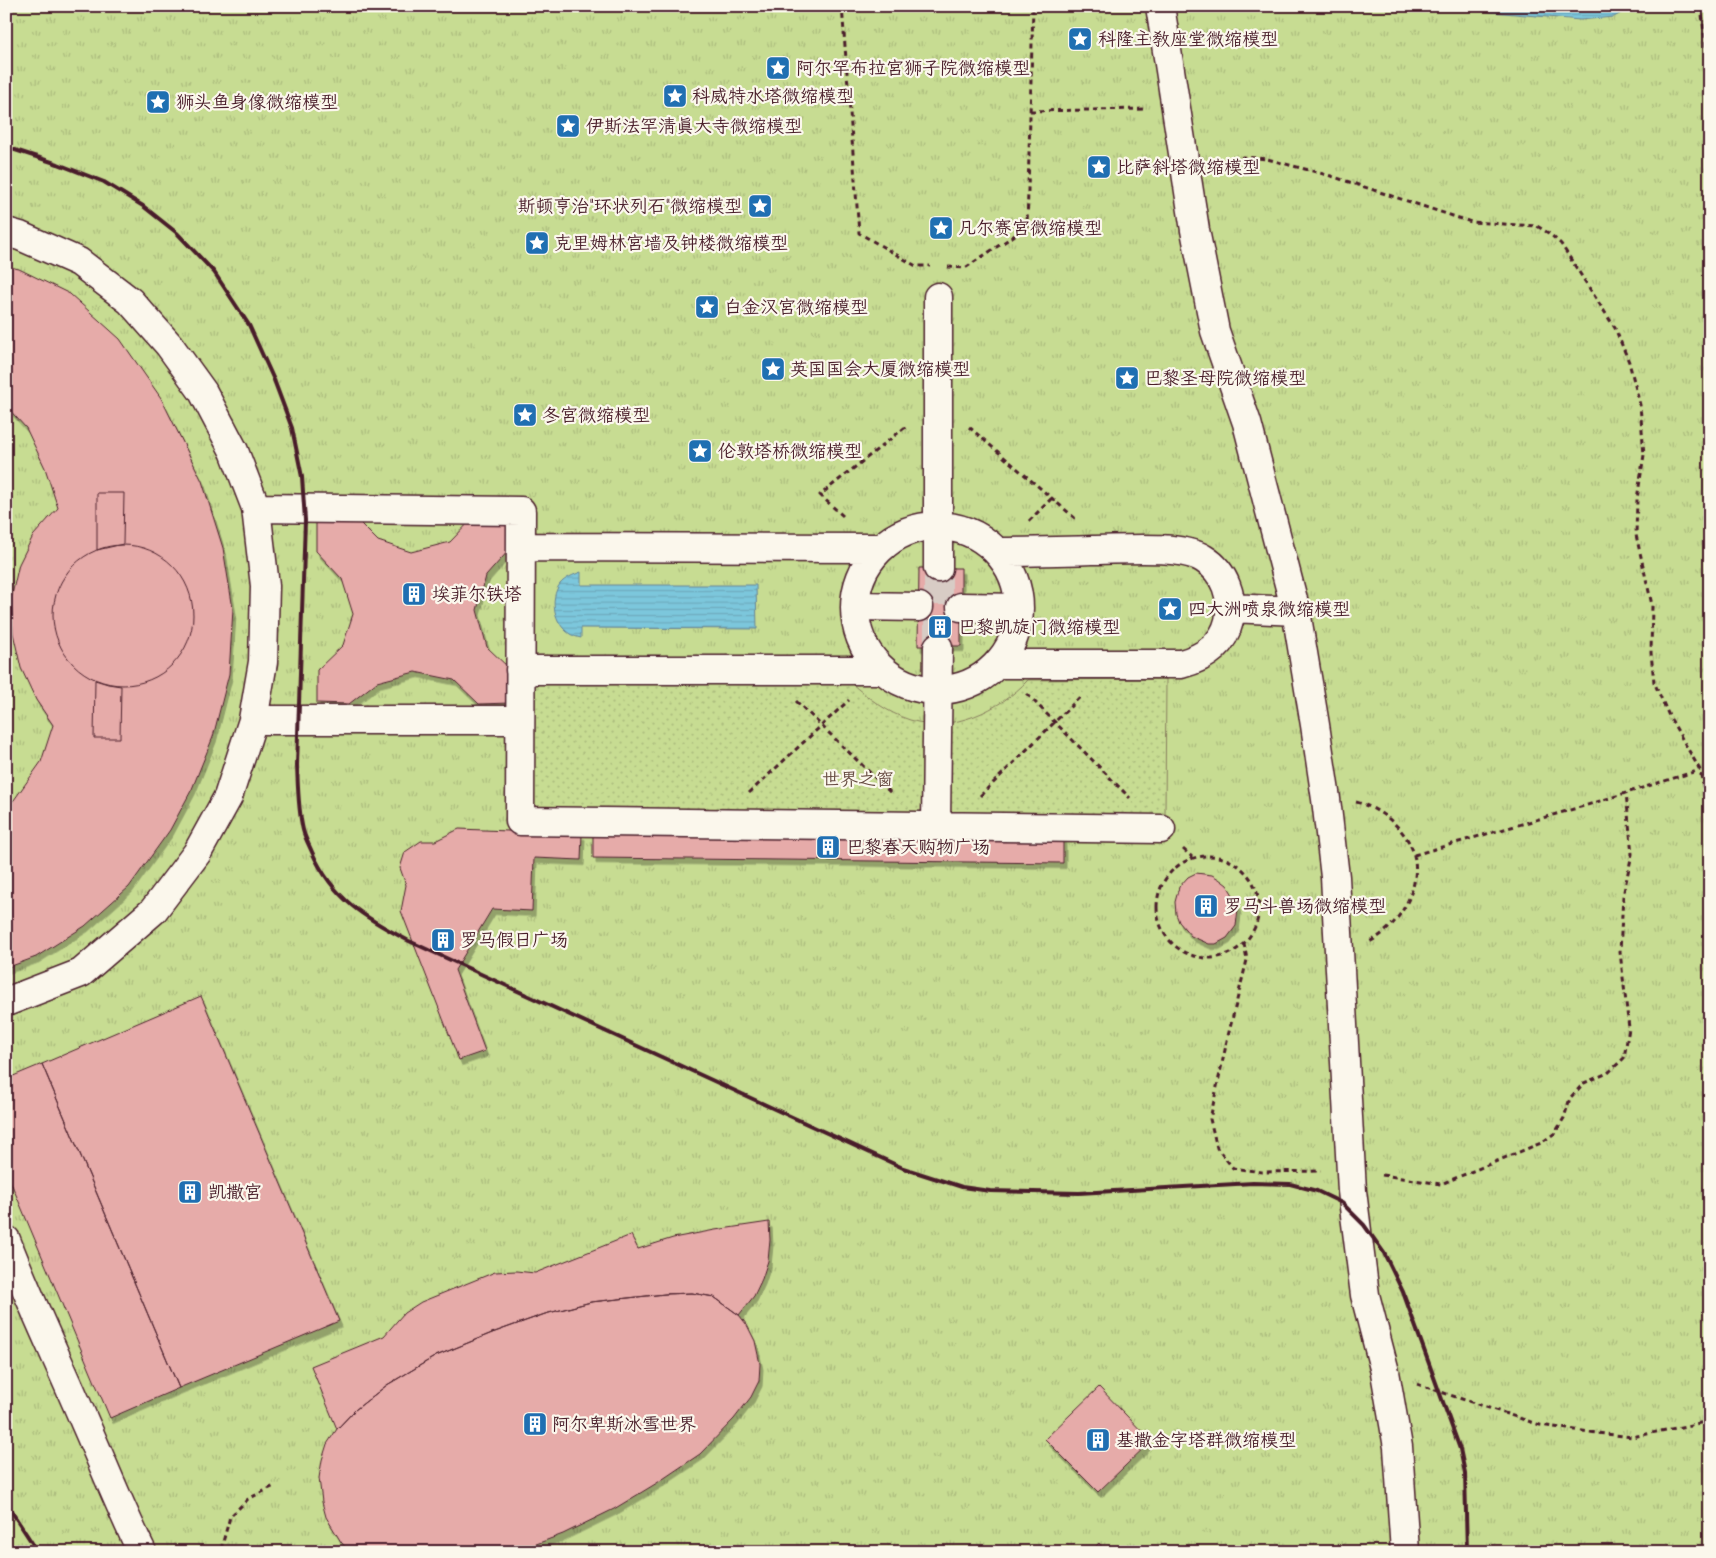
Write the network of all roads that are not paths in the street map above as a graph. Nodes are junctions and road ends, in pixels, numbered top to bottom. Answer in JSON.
{"nodes":[{"id":1,"x":1161,"y":7,"type":"edge"},
{"id":2,"x":6,"y":232,"type":"edge"},
{"id":3,"x":938,"y":297,"type":"dead end"},
{"id":4,"x":256,"y":508,"type":"junction"},
{"id":5,"x":938,"y":526,"type":"junction"},
{"id":6,"x":521,"y":546,"type":"junction"},
{"id":7,"x":882,"y":548,"type":"junction"},
{"id":8,"x":997,"y":552,"type":"junction"},
{"id":9,"x":938,"y":568,"type":"tunnel mouth"},
{"id":10,"x":856,"y":606,"type":"junction"},
{"id":11,"x":918,"y":607,"type":"dead end"},
{"id":12,"x":961,"y":607,"type":"dead end"},
{"id":13,"x":1019,"y":608,"type":"junction"},
{"id":14,"x":1231,"y":608,"type":"junction"},
{"id":15,"x":1296,"y":611,"type":"junction"},
{"id":16,"x":938,"y":646,"type":"tunnel mouth"},
{"id":17,"x":998,"y":664,"type":"junction"},
{"id":18,"x":520,"y":670,"type":"junction"},
{"id":19,"x":883,"y":670,"type":"junction"},
{"id":20,"x":938,"y":690,"type":"junction"},
{"id":21,"x":252,"y":720,"type":"junction"},
{"id":22,"x":520,"y":720,"type":"junction"},
{"id":23,"x":937,"y":826,"type":"junction"},
{"id":24,"x":1161,"y":829,"type":"road end"},
{"id":25,"x":6,"y":1002,"type":"edge"},
{"id":26,"x":6,"y":1240,"type":"edge"},
{"id":27,"x":142,"y":1552,"type":"edge"},
{"id":28,"x":1405,"y":1552,"type":"edge"}],
"edges":[{"from":1,"to":15,"type":"street"},
{"from":2,"to":4,"type":"street"},
{"from":3,"to":5,"type":"street"},
{"from":4,"to":6,"type":"street"},
{"from":4,"to":21,"type":"street"},
{"from":5,"to":7,"type":"street"},
{"from":5,"to":8,"type":"street"},
{"from":5,"to":9,"type":"street"},
{"from":6,"to":7,"type":"street"},
{"from":6,"to":18,"type":"street"},
{"from":7,"to":10,"type":"street"},
{"from":8,"to":13,"type":"street"},
{"from":8,"to":14,"type":"street"},
{"from":10,"to":11,"type":"street"},
{"from":10,"to":19,"type":"street"},
{"from":12,"to":13,"type":"street"},
{"from":13,"to":17,"type":"street"},
{"from":14,"to":15,"type":"street"},
{"from":14,"to":17,"type":"street"},
{"from":15,"to":28,"type":"street"},
{"from":16,"to":20,"type":"street"},
{"from":17,"to":20,"type":"street"},
{"from":18,"to":19,"type":"street"},
{"from":18,"to":22,"type":"street"},
{"from":19,"to":20,"type":"street"},
{"from":20,"to":23,"type":"street"},
{"from":21,"to":22,"type":"street"},
{"from":21,"to":25,"type":"street"},
{"from":22,"to":23,"type":"street"},
{"from":23,"to":24,"type":"street"},
{"from":26,"to":27,"type":"street"}]}
